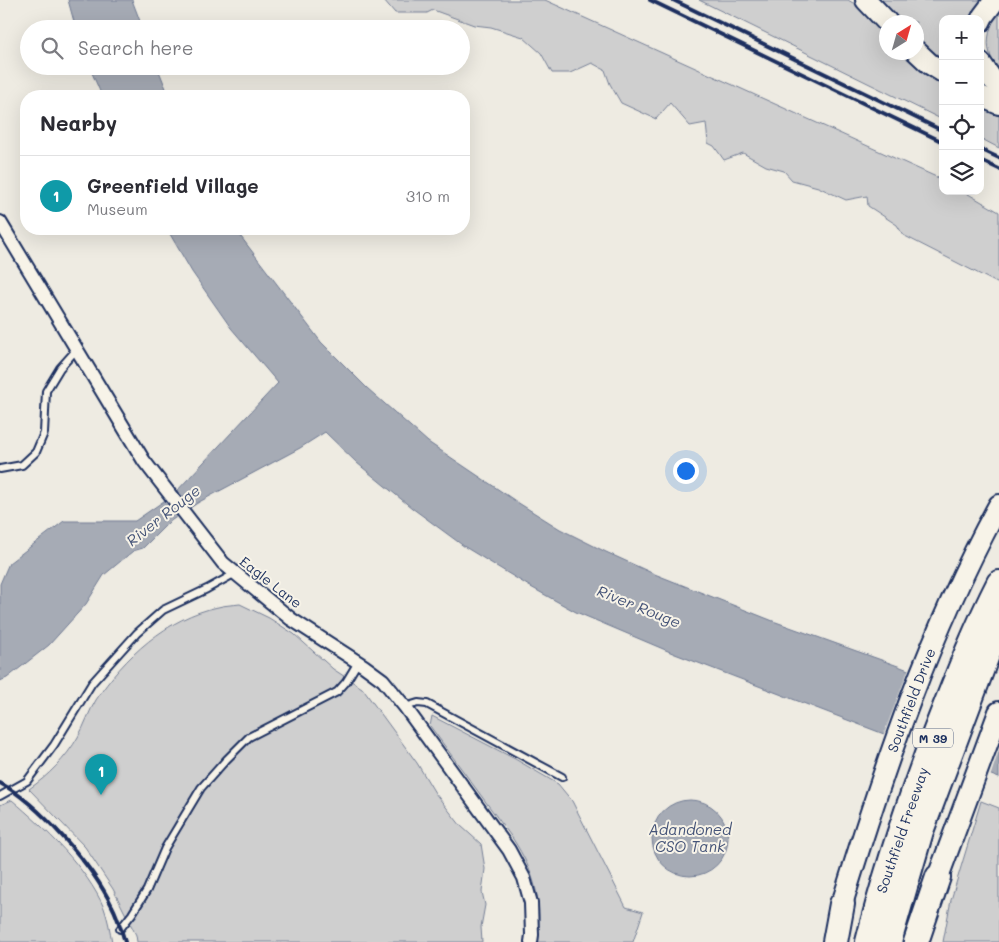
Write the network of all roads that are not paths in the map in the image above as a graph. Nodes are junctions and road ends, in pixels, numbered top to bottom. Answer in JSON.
{"nodes":[{"id":1,"x":866,"y":0,"type":"edge"},
{"id":2,"x":996,"y":0,"type":"edge"},
{"id":3,"x":881,"y":15,"type":"edge"},
{"id":4,"x":984,"y":15,"type":"edge"},
{"id":5,"x":924,"y":58,"type":"edge"},
{"id":6,"x":984,"y":68,"type":"edge"},
{"id":7,"x":939,"y":70,"type":"edge"},
{"id":8,"x":999,"y":85,"type":"edge"},
{"id":9,"x":984,"y":98,"type":"edge"},
{"id":10,"x":999,"y":104,"type":"edge"},
{"id":11,"x":0,"y":222,"type":"edge"},
{"id":12,"x":77,"y":349,"type":"junction"},
{"id":13,"x":0,"y":469,"type":"edge"},
{"id":14,"x":999,"y":505,"type":"edge"},
{"id":15,"x":234,"y":574,"type":"junction"},
{"id":16,"x":999,"y":583,"type":"edge"},
{"id":17,"x":999,"y":623,"type":"edge"},
{"id":18,"x":976,"y":653,"type":"junction"},
{"id":19,"x":358,"y":662,"type":"junction"},
{"id":20,"x":406,"y":707,"type":"junction"},
{"id":21,"x":999,"y":712,"type":"edge"},
{"id":22,"x":562,"y":777,"type":"dead end"},
{"id":23,"x":0,"y":796,"type":"edge"},
{"id":24,"x":911,"y":829,"type":"junction"},
{"id":25,"x":938,"y":877,"type":"joint"},
{"id":26,"x":842,"y":904,"type":"joint"},
{"id":27,"x":120,"y":929,"type":"dead end"},
{"id":28,"x":531,"y":942,"type":"edge"},
{"id":29,"x":835,"y":942,"type":"edge"},
{"id":30,"x":868,"y":942,"type":"edge"},
{"id":31,"x":889,"y":942,"type":"edge"},
{"id":32,"x":916,"y":942,"type":"edge"}],
"edges":[{"from":1,"to":3,"type":"main road"},
{"from":2,"to":4,"type":"main road"},
{"from":5,"to":7,"type":"main road"},
{"from":6,"to":8,"type":"main road"},
{"from":9,"to":10,"type":"main road"},
{"from":11,"to":12,"type":"street","name":"Eagle Lane"},
{"from":12,"to":13,"type":"lane"},
{"from":12,"to":15,"type":"street","name":"Eagle Lane"},
{"from":14,"to":26,"type":"main road","name":"Southfield Drive"},
{"from":15,"to":19,"type":"street","name":"Eagle Lane"},
{"from":15,"to":23,"type":"lane"},
{"from":16,"to":18,"type":"highway","name":"Southfield Freeway","number":"M 39"},
{"from":17,"to":18,"type":"highway","name":"Southfield Freeway","number":"M 39"},
{"from":18,"to":24,"type":"highway","name":"Southfield Freeway","number":"M 39"},
{"from":19,"to":20,"type":"street","name":"Eagle Lane"},
{"from":19,"to":27,"type":"lane"},
{"from":20,"to":22,"type":"lane"},
{"from":20,"to":28,"type":"street","name":"Eagle Lane"},
{"from":21,"to":25,"type":"main road"},
{"from":24,"to":30,"type":"highway","name":"Southfield Freeway","number":"M 39"},
{"from":24,"to":31,"type":"highway","name":"Southfield Freeway","number":"M 39"},
{"from":25,"to":32,"type":"highway"},
{"from":26,"to":29,"type":"highway"}]}
